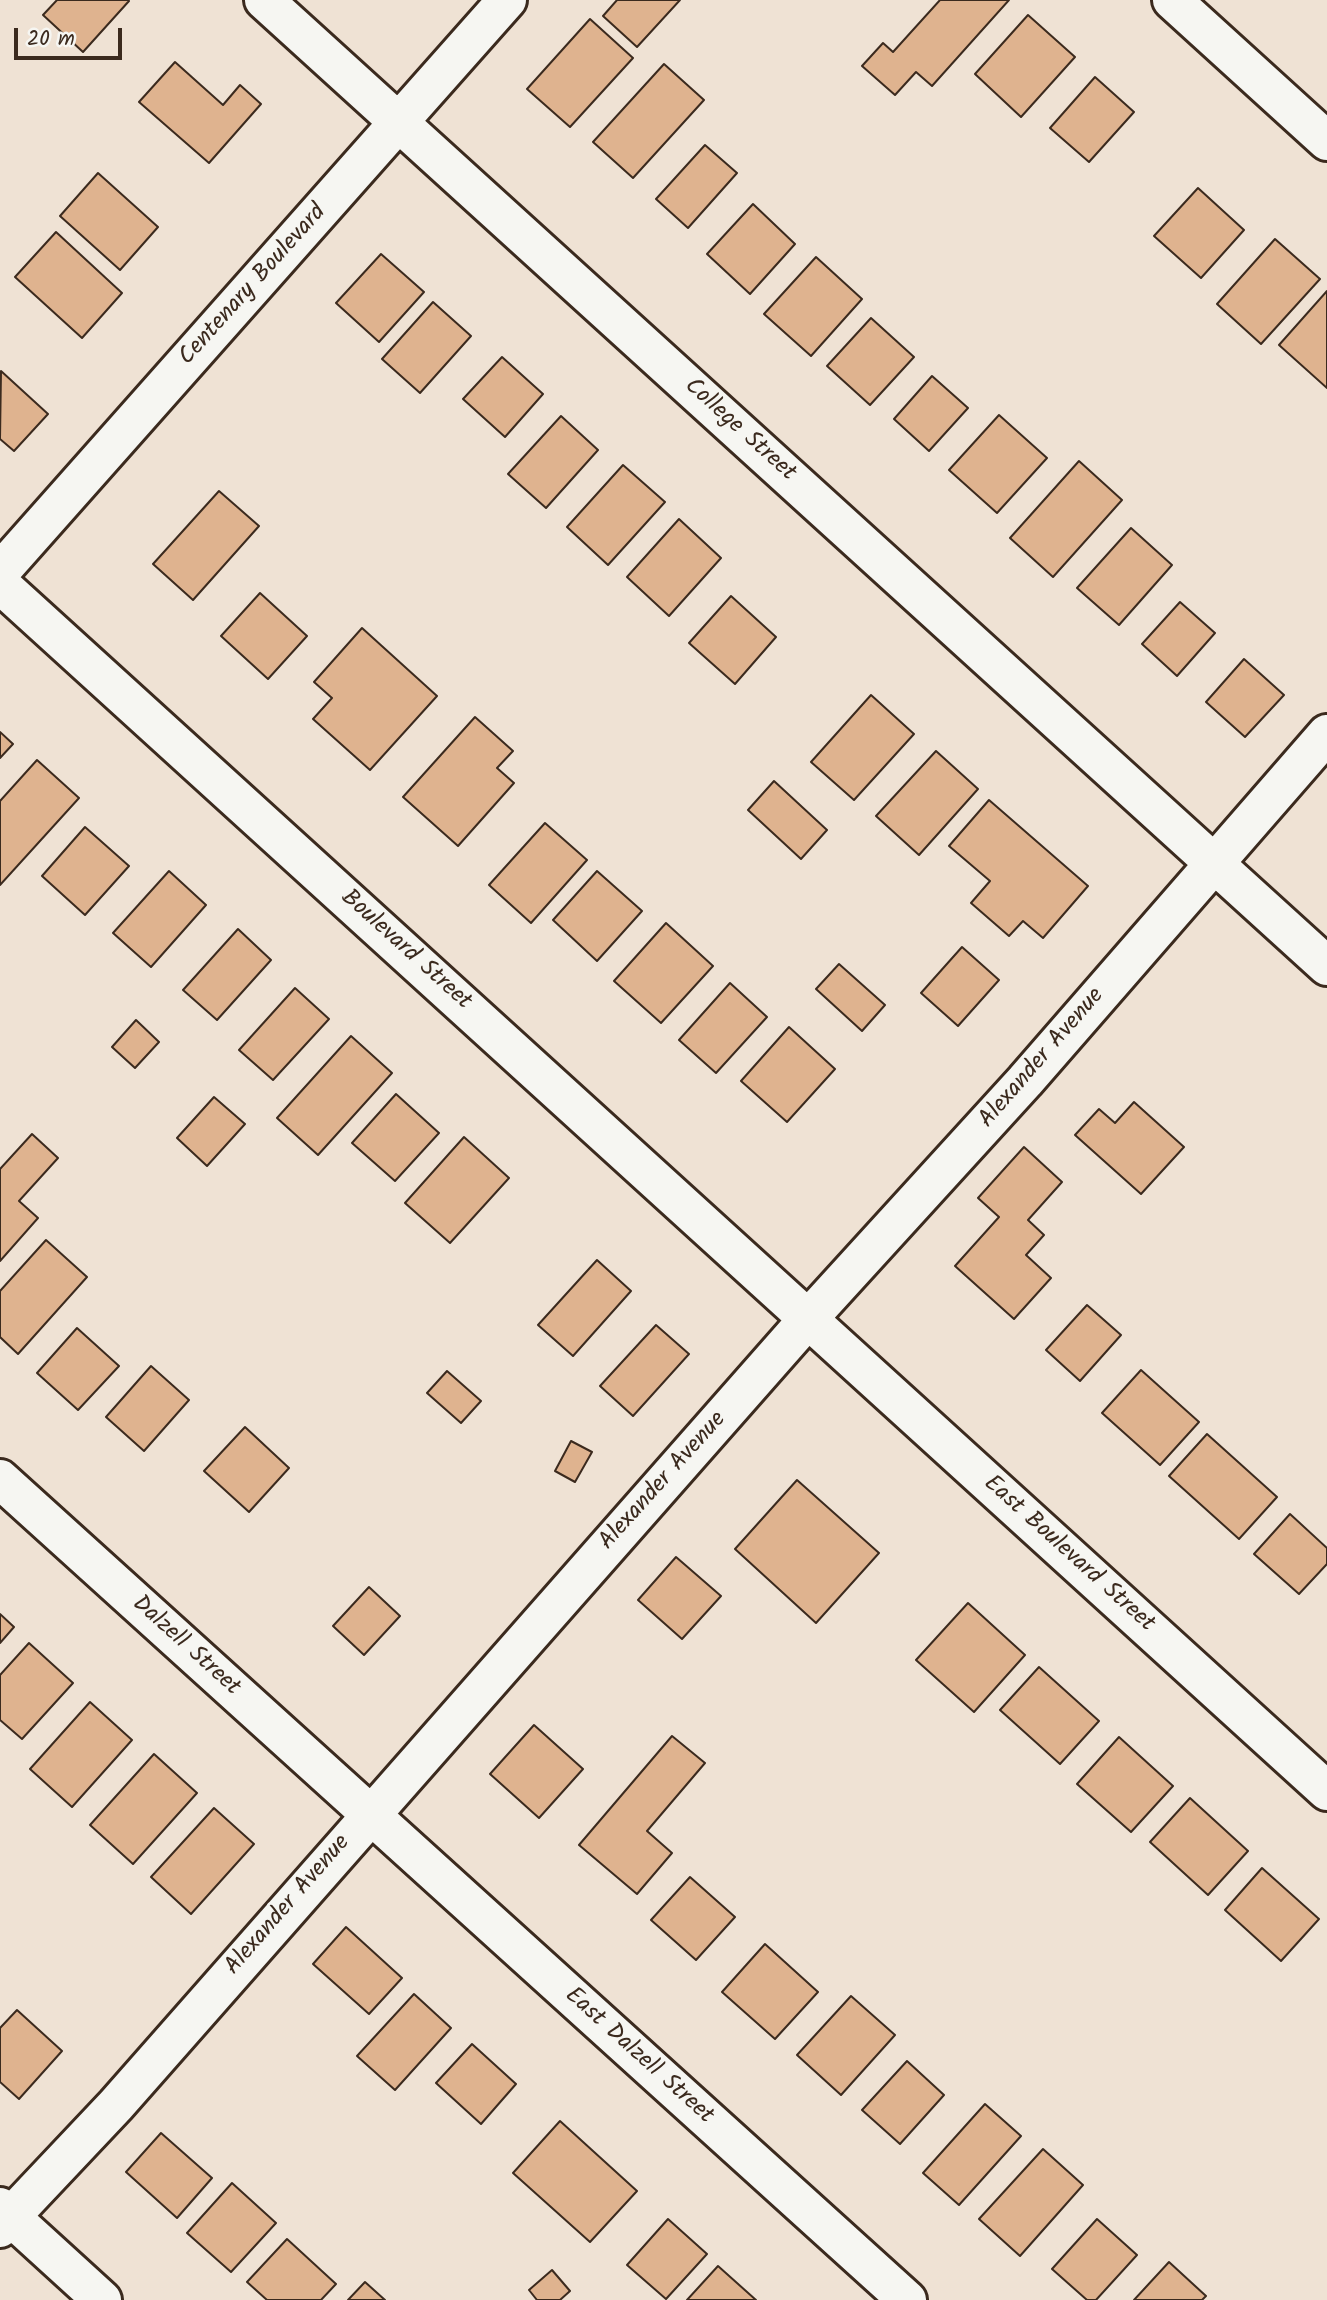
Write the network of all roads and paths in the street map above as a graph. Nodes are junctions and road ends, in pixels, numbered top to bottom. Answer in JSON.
{"nodes":[{"id":1,"x":264,"y":0,"type":"edge"},
{"id":2,"x":507,"y":0,"type":"edge"},
{"id":3,"x":1172,"y":0,"type":"edge"},
{"id":4,"x":399,"y":122,"type":"junction"},
{"id":5,"x":1327,"y":141,"type":"edge"},
{"id":6,"x":0,"y":572,"type":"edge"},
{"id":7,"x":0,"y":584,"type":"edge"},
{"id":8,"x":1327,"y":734,"type":"edge"},
{"id":9,"x":1214,"y":863,"type":"junction"},
{"id":10,"x":1327,"y":966,"type":"edge"},
{"id":11,"x":808,"y":1319,"type":"junction"},
{"id":12,"x":0,"y":1479,"type":"edge"},
{"id":13,"x":1327,"y":1791,"type":"edge"},
{"id":14,"x":369,"y":1815,"type":"junction"},
{"id":15,"x":3,"y":2217,"type":"edge"},
{"id":16,"x":103,"y":2300,"type":"edge"},
{"id":17,"x":907,"y":2300,"type":"edge"}],
"edges":[{"from":1,"to":4,"type":"street","name":"College Street"},
{"from":2,"to":4,"type":"street","name":"Centenary Boulevard"},
{"from":3,"to":5,"type":"street"},
{"from":4,"to":6,"type":"street","name":"Centenary Boulevard"},
{"from":4,"to":9,"type":"street","name":"College Street"},
{"from":7,"to":11,"type":"street","name":"Boulevard Street"},
{"from":8,"to":9,"type":"street","name":"Alexander Avenue"},
{"from":9,"to":10,"type":"street","name":"College Street"},
{"from":9,"to":11,"type":"street","name":"Alexander Avenue"},
{"from":11,"to":13,"type":"street","name":"East Boulevard Street"},
{"from":11,"to":14,"type":"street","name":"Alexander Avenue"},
{"from":12,"to":14,"type":"street","name":"Dalzell Street"},
{"from":14,"to":15,"type":"street","name":"Alexander Avenue"},
{"from":14,"to":17,"type":"street","name":"East Dalzell Street"},
{"from":15,"to":16,"type":"street"}]}
